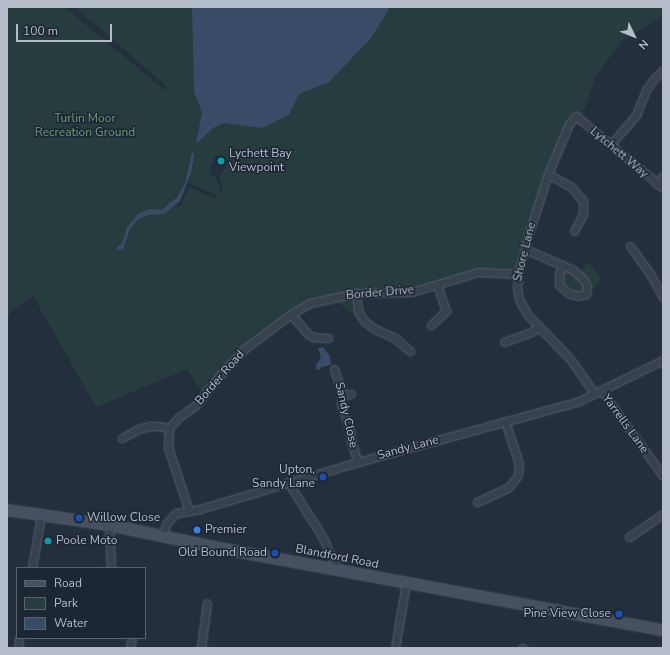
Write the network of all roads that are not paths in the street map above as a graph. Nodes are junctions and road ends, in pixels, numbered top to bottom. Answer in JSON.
{"nodes":[{"id":1,"x":663,"y":70,"type":"edge"},
{"id":2,"x":576,"y":116,"type":"joint"},
{"id":3,"x":611,"y":144,"type":"junction"},
{"id":4,"x":548,"y":174,"type":"junction"},
{"id":5,"x":663,"y":176,"type":"edge"},
{"id":6,"x":660,"y":186,"type":"edge"},
{"id":7,"x":574,"y":231,"type":"dead end"},
{"id":8,"x":630,"y":246,"type":"dead end"},
{"id":9,"x":525,"y":249,"type":"junction"},
{"id":10,"x":563,"y":266,"type":"junction"},
{"id":11,"x":518,"y":274,"type":"junction"},
{"id":12,"x":436,"y":285,"type":"junction"},
{"id":13,"x":356,"y":293,"type":"junction"},
{"id":14,"x":663,"y":297,"type":"edge"},
{"id":15,"x":291,"y":314,"type":"junction"},
{"id":16,"x":431,"y":325,"type":"dead end"},
{"id":17,"x":539,"y":327,"type":"junction"},
{"id":18,"x":328,"y":338,"type":"dead end"},
{"id":19,"x":504,"y":342,"type":"dead end"},
{"id":20,"x":410,"y":351,"type":"dead end"},
{"id":21,"x":663,"y":360,"type":"edge"},
{"id":22,"x":334,"y":369,"type":"dead end"},
{"id":23,"x":598,"y":392,"type":"junction"},
{"id":24,"x":351,"y":394,"type":"dead end"},
{"id":25,"x":342,"y":395,"type":"junction"},
{"id":26,"x":505,"y":421,"type":"junction"},
{"id":27,"x":169,"y":428,"type":"junction"},
{"id":28,"x":122,"y":438,"type":"dead end"},
{"id":29,"x":358,"y":462,"type":"junction"},
{"id":30,"x":663,"y":476,"type":"edge"},
{"id":31,"x":288,"y":482,"type":"junction"},
{"id":32,"x":478,"y":502,"type":"dead end"},
{"id":33,"x":7,"y":510,"type":"edge"},
{"id":34,"x":188,"y":512,"type":"junction"},
{"id":35,"x":663,"y":514,"type":"edge"},
{"id":36,"x":41,"y":516,"type":"junction"},
{"id":37,"x":109,"y":525,"type":"junction"},
{"id":38,"x":162,"y":537,"type":"junction"},
{"id":39,"x":629,"y":537,"type":"dead end"},
{"id":40,"x":32,"y":567,"type":"edge"},
{"id":41,"x":111,"y":567,"type":"edge"},
{"id":42,"x":338,"y":570,"type":"junction"},
{"id":43,"x":406,"y":583,"type":"junction"},
{"id":44,"x":207,"y":603,"type":"dead end"},
{"id":45,"x":663,"y":630,"type":"edge"},
{"id":46,"x":201,"y":648,"type":"edge"},
{"id":47,"x":395,"y":648,"type":"edge"}],
"edges":[{"from":1,"to":3,"type":"street"},
{"from":2,"to":3,"type":"street","name":"Lytchett Way"},
{"from":2,"to":4,"type":"street","name":"Shore Lane"},
{"from":3,"to":6,"type":"street","name":"Lytchett Way"},
{"from":4,"to":7,"type":"street"},
{"from":4,"to":9,"type":"street","name":"Shore Lane"},
{"from":5,"to":6,"type":"street"},
{"from":8,"to":14,"type":"street"},
{"from":9,"to":10,"type":"street"},
{"from":9,"to":11,"type":"street","name":"Shore Lane"},
{"from":10,"to":10,"type":"street"},
{"from":11,"to":12,"type":"street","name":"Border Drive"},
{"from":11,"to":17,"type":"street","name":"Shore Lane"},
{"from":12,"to":13,"type":"street","name":"Border Drive"},
{"from":12,"to":16,"type":"street"},
{"from":13,"to":15,"type":"street","name":"Border Drive"},
{"from":13,"to":20,"type":"street"},
{"from":15,"to":18,"type":"street"},
{"from":15,"to":27,"type":"street","name":"Border Road"},
{"from":17,"to":19,"type":"street"},
{"from":17,"to":23,"type":"street","name":"Shore Lane"},
{"from":21,"to":23,"type":"street","name":"Sandy Lane"},
{"from":22,"to":25,"type":"street","name":"Sandy Close"},
{"from":23,"to":26,"type":"street","name":"Sandy Lane"},
{"from":23,"to":30,"type":"street","name":"Yarrells Lane"},
{"from":24,"to":25,"type":"street"},
{"from":25,"to":29,"type":"street","name":"Sandy Close"},
{"from":26,"to":29,"type":"street","name":"Sandy Lane"},
{"from":26,"to":32,"type":"street"},
{"from":27,"to":28,"type":"street"},
{"from":27,"to":34,"type":"street"},
{"from":29,"to":31,"type":"street","name":"Sandy Lane"},
{"from":31,"to":34,"type":"street","name":"Sandy Lane"},
{"from":31,"to":42,"type":"street"},
{"from":33,"to":36,"type":"main road","name":"Blandford Road"},
{"from":34,"to":38,"type":"street","name":"Sandy Lane"},
{"from":35,"to":39,"type":"street"},
{"from":36,"to":37,"type":"main road","name":"Blandford Road"},
{"from":36,"to":40,"type":"street"},
{"from":37,"to":38,"type":"main road","name":"Blandford Road"},
{"from":37,"to":41,"type":"street"},
{"from":38,"to":42,"type":"main road","name":"Blandford Road"},
{"from":42,"to":43,"type":"main road","name":"Blandford Road"},
{"from":43,"to":45,"type":"main road","name":"Blandford Road"},
{"from":43,"to":47,"type":"street"},
{"from":44,"to":46,"type":"street"}]}
